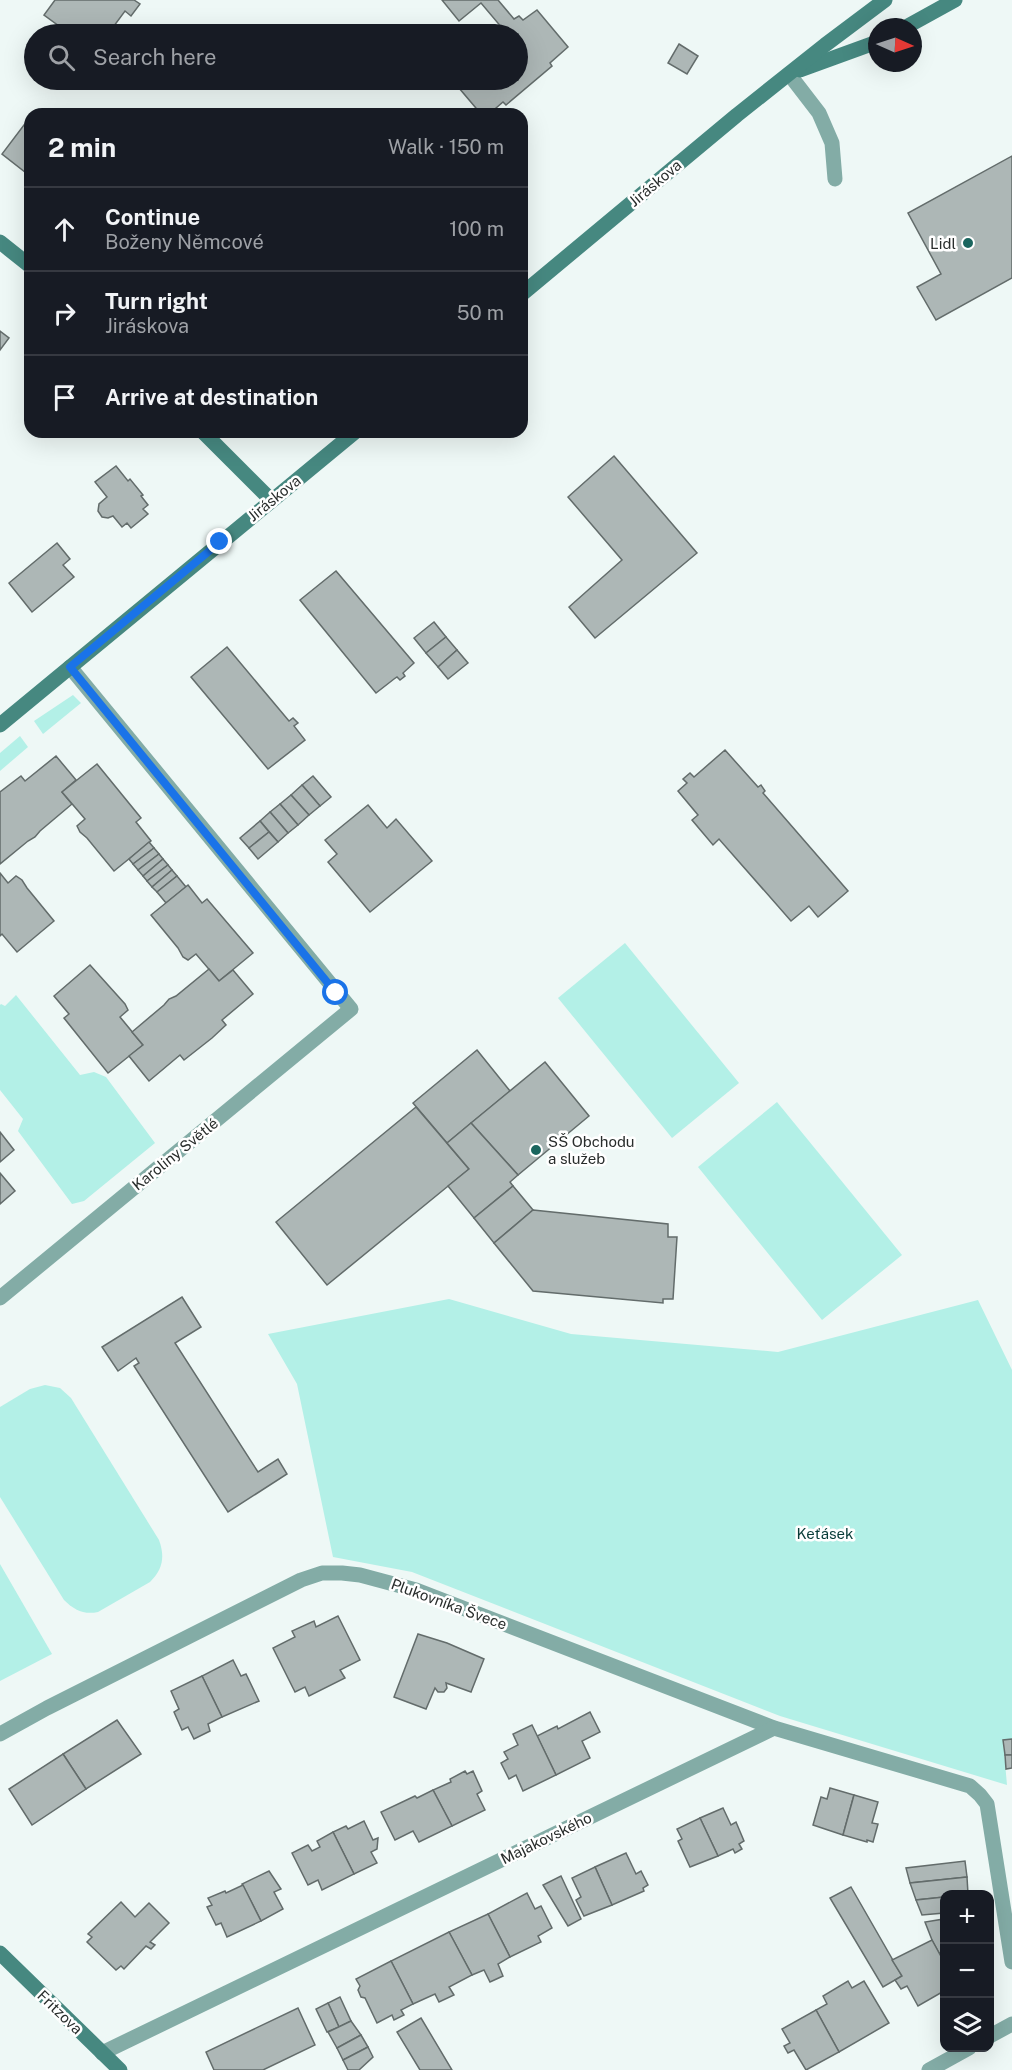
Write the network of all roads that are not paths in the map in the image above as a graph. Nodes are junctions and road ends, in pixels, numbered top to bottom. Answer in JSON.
{"nodes":[{"id":1,"x":885,"y":0,"type":"edge"},
{"id":2,"x":955,"y":0,"type":"edge"},
{"id":3,"x":922,"y":18,"type":"edge"},
{"id":4,"x":868,"y":45,"type":"edge"},
{"id":5,"x":789,"y":74,"type":"junction"},
{"id":6,"x":835,"y":179,"type":"dead end"},
{"id":7,"x":0,"y":242,"type":"edge"},
{"id":8,"x":24,"y":261,"type":"edge"},
{"id":9,"x":528,"y":289,"type":"edge"},
{"id":10,"x":208,"y":438,"type":"edge"},
{"id":11,"x":348,"y":438,"type":"edge"},
{"id":12,"x":271,"y":500,"type":"junction"},
{"id":13,"x":70,"y":667,"type":"junction"},
{"id":14,"x":0,"y":725,"type":"edge"},
{"id":15,"x":0,"y":1298,"type":"edge"},
{"id":16,"x":774,"y":1728,"type":"junction"},
{"id":17,"x":0,"y":1734,"type":"edge"},
{"id":18,"x":0,"y":1953,"type":"edge"},
{"id":19,"x":1012,"y":1962,"type":"edge"},
{"id":20,"x":1012,"y":2024,"type":"edge"},
{"id":21,"x":994,"y":2034,"type":"edge"},
{"id":22,"x":102,"y":2052,"type":"junction"},
{"id":23,"x":962,"y":2052,"type":"edge"},
{"id":24,"x":120,"y":2070,"type":"edge"},
{"id":25,"x":929,"y":2070,"type":"edge"}],
"edges":[{"from":1,"to":5,"type":"main road","name":"Jiráskova"},
{"from":2,"to":3,"type":"main road"},
{"from":4,"to":5,"type":"main road","name":"Jiráskova"},
{"from":5,"to":6,"type":"street"},
{"from":5,"to":9,"type":"main road","name":"Jiráskova"},
{"from":7,"to":8,"type":"main road"},
{"from":10,"to":12,"type":"main road"},
{"from":11,"to":12,"type":"main road","name":"Jiráskova"},
{"from":12,"to":13,"type":"main road","name":"Jiráskova"},
{"from":13,"to":14,"type":"main road","name":"Jiráskova"},
{"from":13,"to":15,"type":"street","name":"Karoliny Světlé"},
{"from":16,"to":17,"type":"street","name":"Plukovníka Švece"},
{"from":16,"to":19,"type":"street"},
{"from":16,"to":22,"type":"street","name":"Majakovského"},
{"from":18,"to":22,"type":"main road","name":"Fritzova"},
{"from":20,"to":21,"type":"street"},
{"from":22,"to":24,"type":"main road","name":"Fritzova"},
{"from":23,"to":25,"type":"street"}]}
